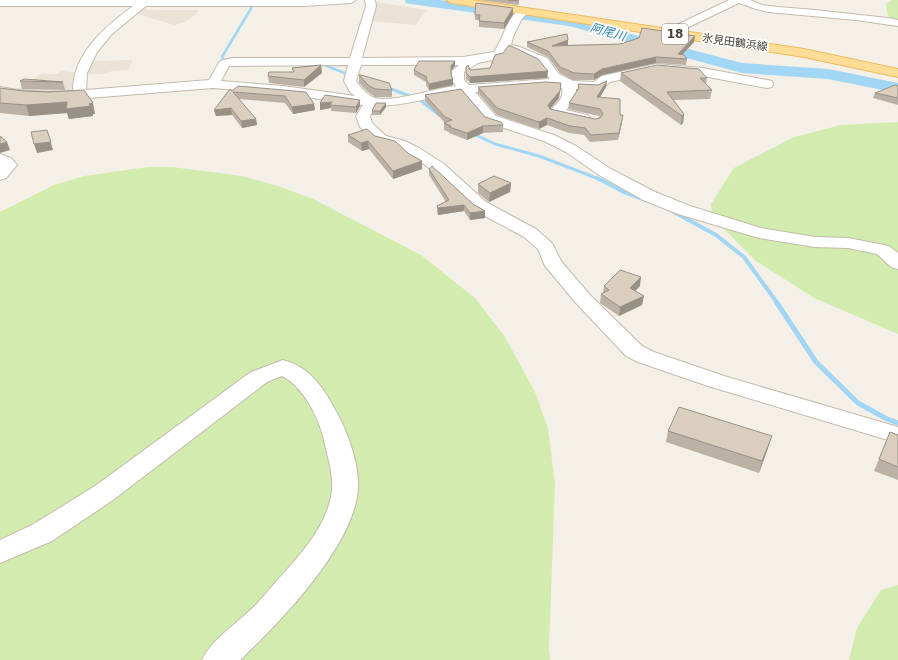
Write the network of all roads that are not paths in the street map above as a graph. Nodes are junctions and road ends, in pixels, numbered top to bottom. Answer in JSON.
{"nodes":[{"id":1,"x":351,"y":0,"type":"edge"},
{"id":2,"x":370,"y":0,"type":"edge"},
{"id":3,"x":451,"y":0,"type":"edge"},
{"id":4,"x":738,"y":0,"type":"edge"},
{"id":5,"x":742,"y":0,"type":"edge"},
{"id":6,"x":146,"y":2,"type":"edge"},
{"id":7,"x":0,"y":3,"type":"edge"},
{"id":8,"x":521,"y":14,"type":"junction"},
{"id":9,"x":898,"y":23,"type":"edge"},
{"id":10,"x":668,"y":33,"type":"junction"},
{"id":11,"x":506,"y":44,"type":"junction"},
{"id":12,"x":474,"y":60,"type":"junction"},
{"id":13,"x":357,"y":61,"type":"junction"},
{"id":14,"x":898,"y":73,"type":"edge"},
{"id":15,"x":568,"y":83,"type":"junction"},
{"id":16,"x":213,"y":84,"type":"junction"},
{"id":17,"x":767,"y":84,"type":"dead end"},
{"id":18,"x":466,"y":89,"type":"junction"},
{"id":19,"x":0,"y":91,"type":"edge"},
{"id":20,"x":16,"y":94,"type":"junction"},
{"id":21,"x":80,"y":94,"type":"junction"},
{"id":22,"x":371,"y":102,"type":"junction"},
{"id":23,"x":0,"y":106,"type":"edge"},
{"id":24,"x":594,"y":120,"type":"edge"},
{"id":25,"x":0,"y":159,"type":"edge"},
{"id":26,"x":0,"y":175,"type":"edge"},
{"id":27,"x":898,"y":263,"type":"edge"},
{"id":28,"x":898,"y":435,"type":"edge"},
{"id":29,"x":0,"y":552,"type":"edge"},
{"id":30,"x":218,"y":660,"type":"edge"}],
"edges":[{"from":1,"to":6,"type":"street"},
{"from":2,"to":13,"type":"street"},
{"from":3,"to":8,"type":"main road","name":"氷見田鶴浜線","number":"18"},
{"from":4,"to":10,"type":"street"},
{"from":5,"to":9,"type":"street"},
{"from":6,"to":7,"type":"street"},
{"from":6,"to":21,"type":"street"},
{"from":8,"to":10,"type":"main road","name":"氷見田鶴浜線","number":"18"},
{"from":8,"to":11,"type":"street"},
{"from":10,"to":14,"type":"main road","name":"氷見田鶴浜線","number":"18"},
{"from":11,"to":12,"type":"street"},
{"from":11,"to":15,"type":"street"},
{"from":12,"to":13,"type":"street"},
{"from":12,"to":18,"type":"street"},
{"from":13,"to":16,"type":"street"},
{"from":13,"to":22,"type":"street"},
{"from":15,"to":17,"type":"street"},
{"from":15,"to":18,"type":"street"},
{"from":15,"to":24,"type":"street"},
{"from":16,"to":21,"type":"street"},
{"from":16,"to":22,"type":"street"},
{"from":18,"to":22,"type":"street"},
{"from":18,"to":27,"type":"street"},
{"from":19,"to":20,"type":"street"},
{"from":20,"to":21,"type":"street"},
{"from":20,"to":23,"type":"street"},
{"from":22,"to":28,"type":"street"},
{"from":25,"to":26,"type":"street"},
{"from":29,"to":30,"type":"street"}]}
